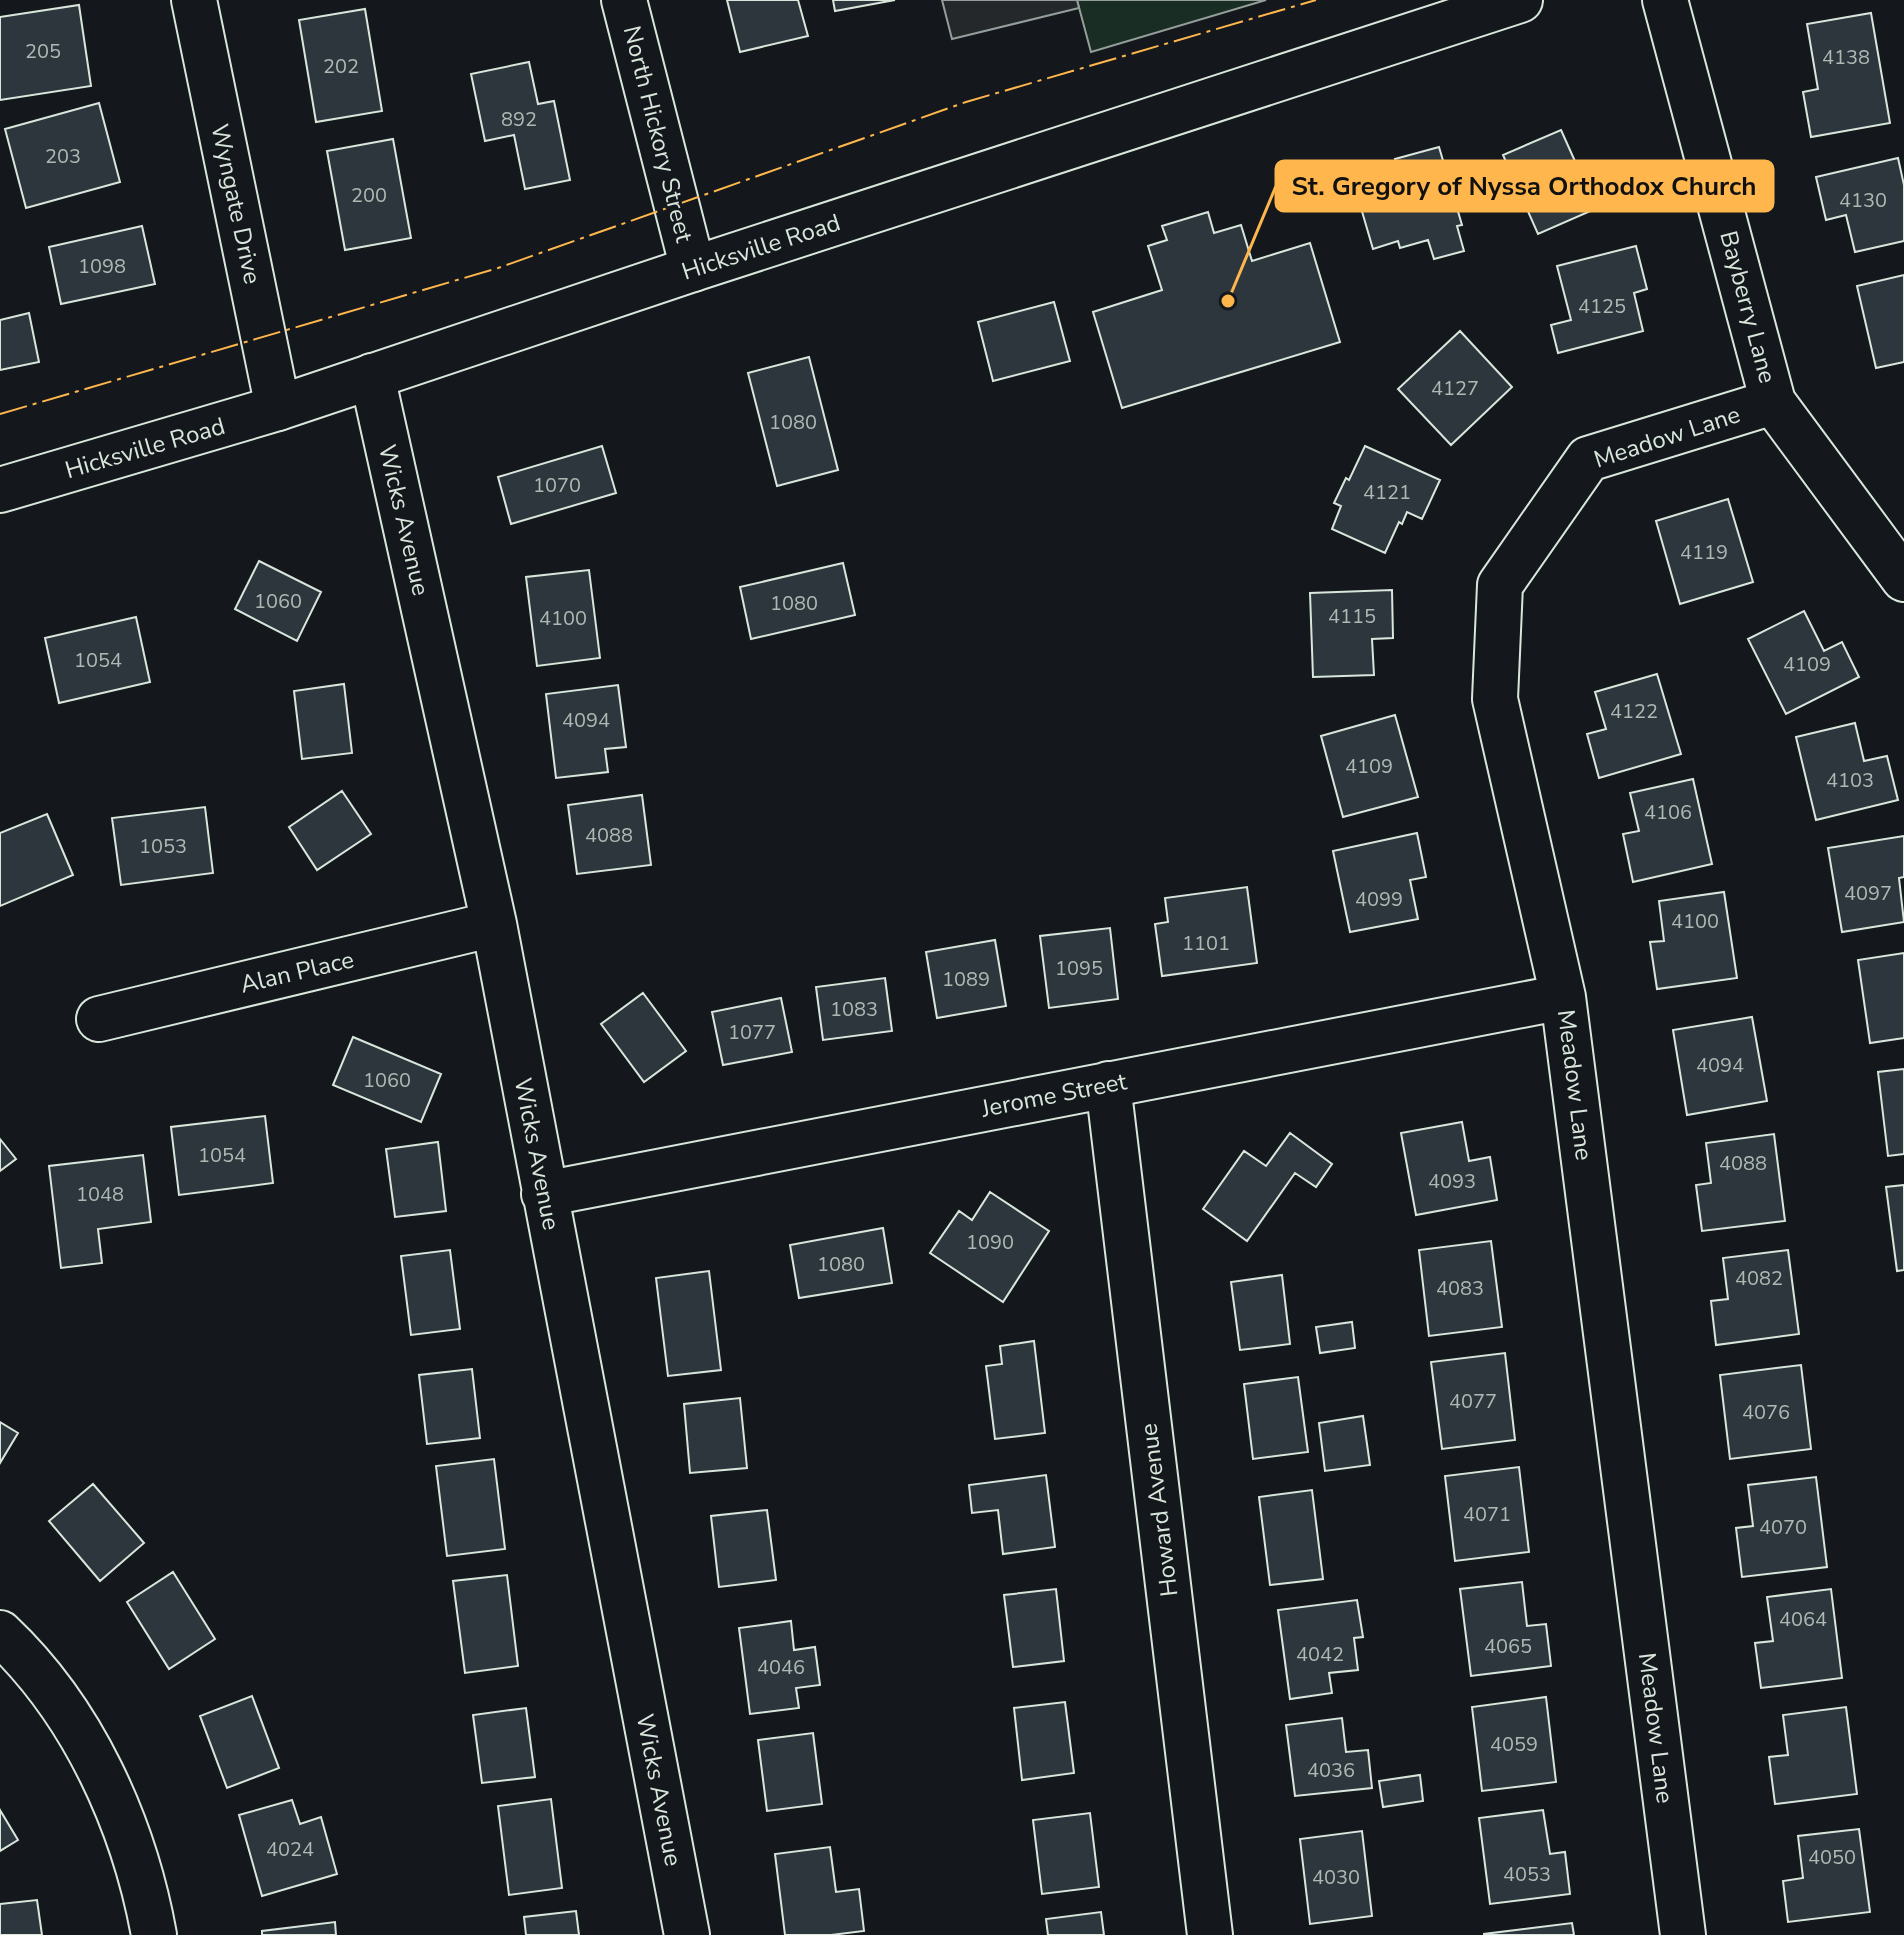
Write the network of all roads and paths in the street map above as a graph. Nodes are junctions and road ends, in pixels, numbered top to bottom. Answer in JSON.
{"nodes":[{"id":1,"x":194,"y":0,"type":"edge"},
{"id":2,"x":624,"y":0,"type":"edge"},
{"id":3,"x":1520,"y":0,"type":"edge"},
{"id":4,"x":1665,"y":0,"type":"edge"},
{"id":5,"x":693,"y":269,"type":"junction"},
{"id":6,"x":372,"y":376,"type":"junction"},
{"id":7,"x":1773,"y":402,"type":"junction"},
{"id":8,"x":278,"y":408,"type":"junction"},
{"id":9,"x":0,"y":490,"type":"edge"},
{"id":10,"x":1904,"y":579,"type":"edge"},
{"id":11,"x":494,"y":924,"type":"junction"},
{"id":12,"x":1563,"y":997,"type":"junction"},
{"id":13,"x":99,"y":1019,"type":"dead end"},
{"id":14,"x":1108,"y":1084,"type":"junction"},
{"id":15,"x":544,"y":1194,"type":"junction"},
{"id":16,"x":0,"y":1633,"type":"edge"},
{"id":17,"x":154,"y":1935,"type":"edge"},
{"id":18,"x":687,"y":1935,"type":"edge"},
{"id":19,"x":1210,"y":1935,"type":"edge"},
{"id":20,"x":1683,"y":1935,"type":"edge"}],
"edges":[{"from":1,"to":8,"type":"street","name":"Wyngate Drive"},
{"from":2,"to":5,"type":"street","name":"North Hickory Street"},
{"from":3,"to":5,"type":"street","name":"Hicksville Road"},
{"from":4,"to":7,"type":"street","name":"Bayberry Lane"},
{"from":5,"to":6,"type":"street","name":"Hicksville Road"},
{"from":6,"to":8,"type":"street","name":"Hicksville Road"},
{"from":6,"to":11,"type":"street","name":"Wicks Avenue"},
{"from":7,"to":10,"type":"street","name":"Bayberry Lane"},
{"from":7,"to":12,"type":"street","name":"Meadow Lane"},
{"from":8,"to":9,"type":"street","name":"Hicksville Road"},
{"from":11,"to":13,"type":"street","name":"Alan Place"},
{"from":11,"to":15,"type":"street","name":"Wicks Avenue"},
{"from":12,"to":14,"type":"street","name":"Jerome Street"},
{"from":12,"to":20,"type":"street","name":"Meadow Lane"},
{"from":14,"to":15,"type":"street","name":"Jerome Street"},
{"from":14,"to":19,"type":"street","name":"Howard Avenue"},
{"from":15,"to":18,"type":"street","name":"Wicks Avenue"},
{"from":16,"to":17,"type":"street"}]}
